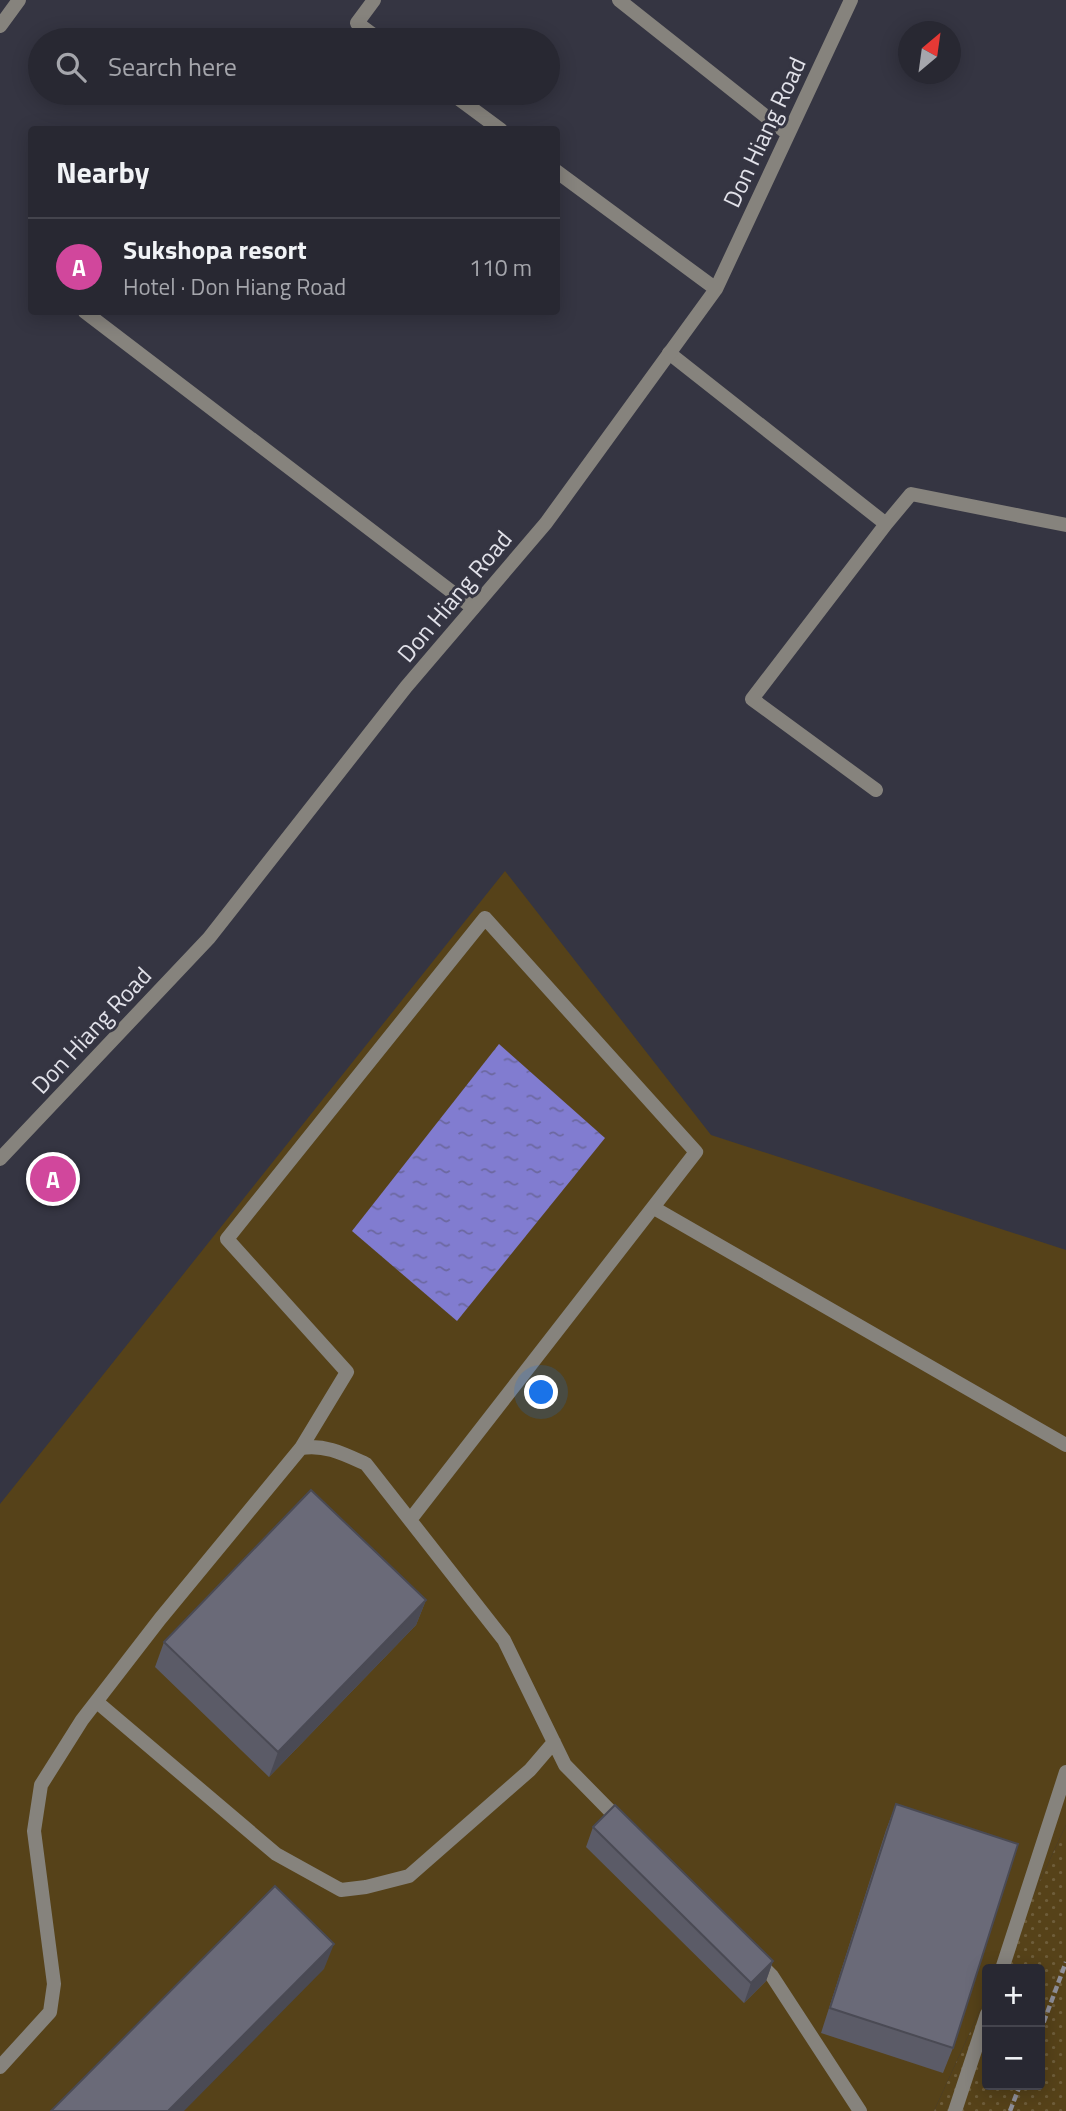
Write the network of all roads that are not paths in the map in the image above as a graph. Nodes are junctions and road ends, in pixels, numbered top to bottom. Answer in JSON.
{"nodes":[{"id":1,"x":19,"y":0,"type":"edge"},
{"id":2,"x":374,"y":0,"type":"edge"},
{"id":3,"x":619,"y":0,"type":"edge"},
{"id":4,"x":851,"y":0,"type":"edge"},
{"id":5,"x":0,"y":26,"type":"edge"},
{"id":6,"x":364,"y":28,"type":"edge"},
{"id":7,"x":467,"y":105,"type":"edge"},
{"id":8,"x":495,"y":126,"type":"edge"},
{"id":9,"x":788,"y":134,"type":"junction"},
{"id":10,"x":560,"y":174,"type":"edge"},
{"id":11,"x":716,"y":289,"type":"junction"},
{"id":12,"x":89,"y":315,"type":"edge"},
{"id":13,"x":668,"y":352,"type":"junction"},
{"id":14,"x":886,"y":524,"type":"junction"},
{"id":15,"x":1066,"y":525,"type":"edge"},
{"id":16,"x":473,"y":608,"type":"junction"},
{"id":17,"x":876,"y":790,"type":"dead end"},
{"id":18,"x":0,"y":1159,"type":"edge"},
{"id":19,"x":654,"y":1208,"type":"junction"},
{"id":20,"x":1066,"y":1445,"type":"edge"},
{"id":21,"x":301,"y":1448,"type":"junction"},
{"id":22,"x":410,"y":1520,"type":"junction"},
{"id":23,"x":97,"y":1702,"type":"junction"},
{"id":24,"x":554,"y":1742,"type":"junction"},
{"id":25,"x":1066,"y":1772,"type":"edge"},
{"id":26,"x":631,"y":1832,"type":"edge"},
{"id":27,"x":744,"y":1947,"type":"edge"},
{"id":28,"x":1004,"y":1964,"type":"edge"},
{"id":29,"x":983,"y":2027,"type":"edge"},
{"id":30,"x":0,"y":2067,"type":"edge"},
{"id":31,"x":860,"y":2111,"type":"edge"},
{"id":32,"x":955,"y":2111,"type":"edge"}],
"edges":[{"from":1,"to":5,"type":"street"},
{"from":2,"to":6,"type":"street"},
{"from":3,"to":9,"type":"street"},
{"from":4,"to":9,"type":"street","name":"Don Hiang Road"},
{"from":7,"to":8,"type":"street"},
{"from":9,"to":11,"type":"street","name":"Don Hiang Road"},
{"from":10,"to":11,"type":"street"},
{"from":11,"to":13,"type":"street","name":"Don Hiang Road"},
{"from":12,"to":16,"type":"street"},
{"from":13,"to":14,"type":"street"},
{"from":13,"to":16,"type":"street","name":"Don Hiang Road"},
{"from":14,"to":15,"type":"street"},
{"from":14,"to":17,"type":"street"},
{"from":16,"to":18,"type":"street","name":"Don Hiang Road"},
{"from":19,"to":20,"type":"street"},
{"from":19,"to":21,"type":"street"},
{"from":19,"to":22,"type":"street"},
{"from":21,"to":22,"type":"street"},
{"from":21,"to":23,"type":"street"},
{"from":22,"to":24,"type":"street"},
{"from":23,"to":24,"type":"street"},
{"from":23,"to":30,"type":"street"},
{"from":24,"to":26,"type":"street"},
{"from":25,"to":28,"type":"street"},
{"from":27,"to":31,"type":"street"},
{"from":29,"to":32,"type":"street"}]}
